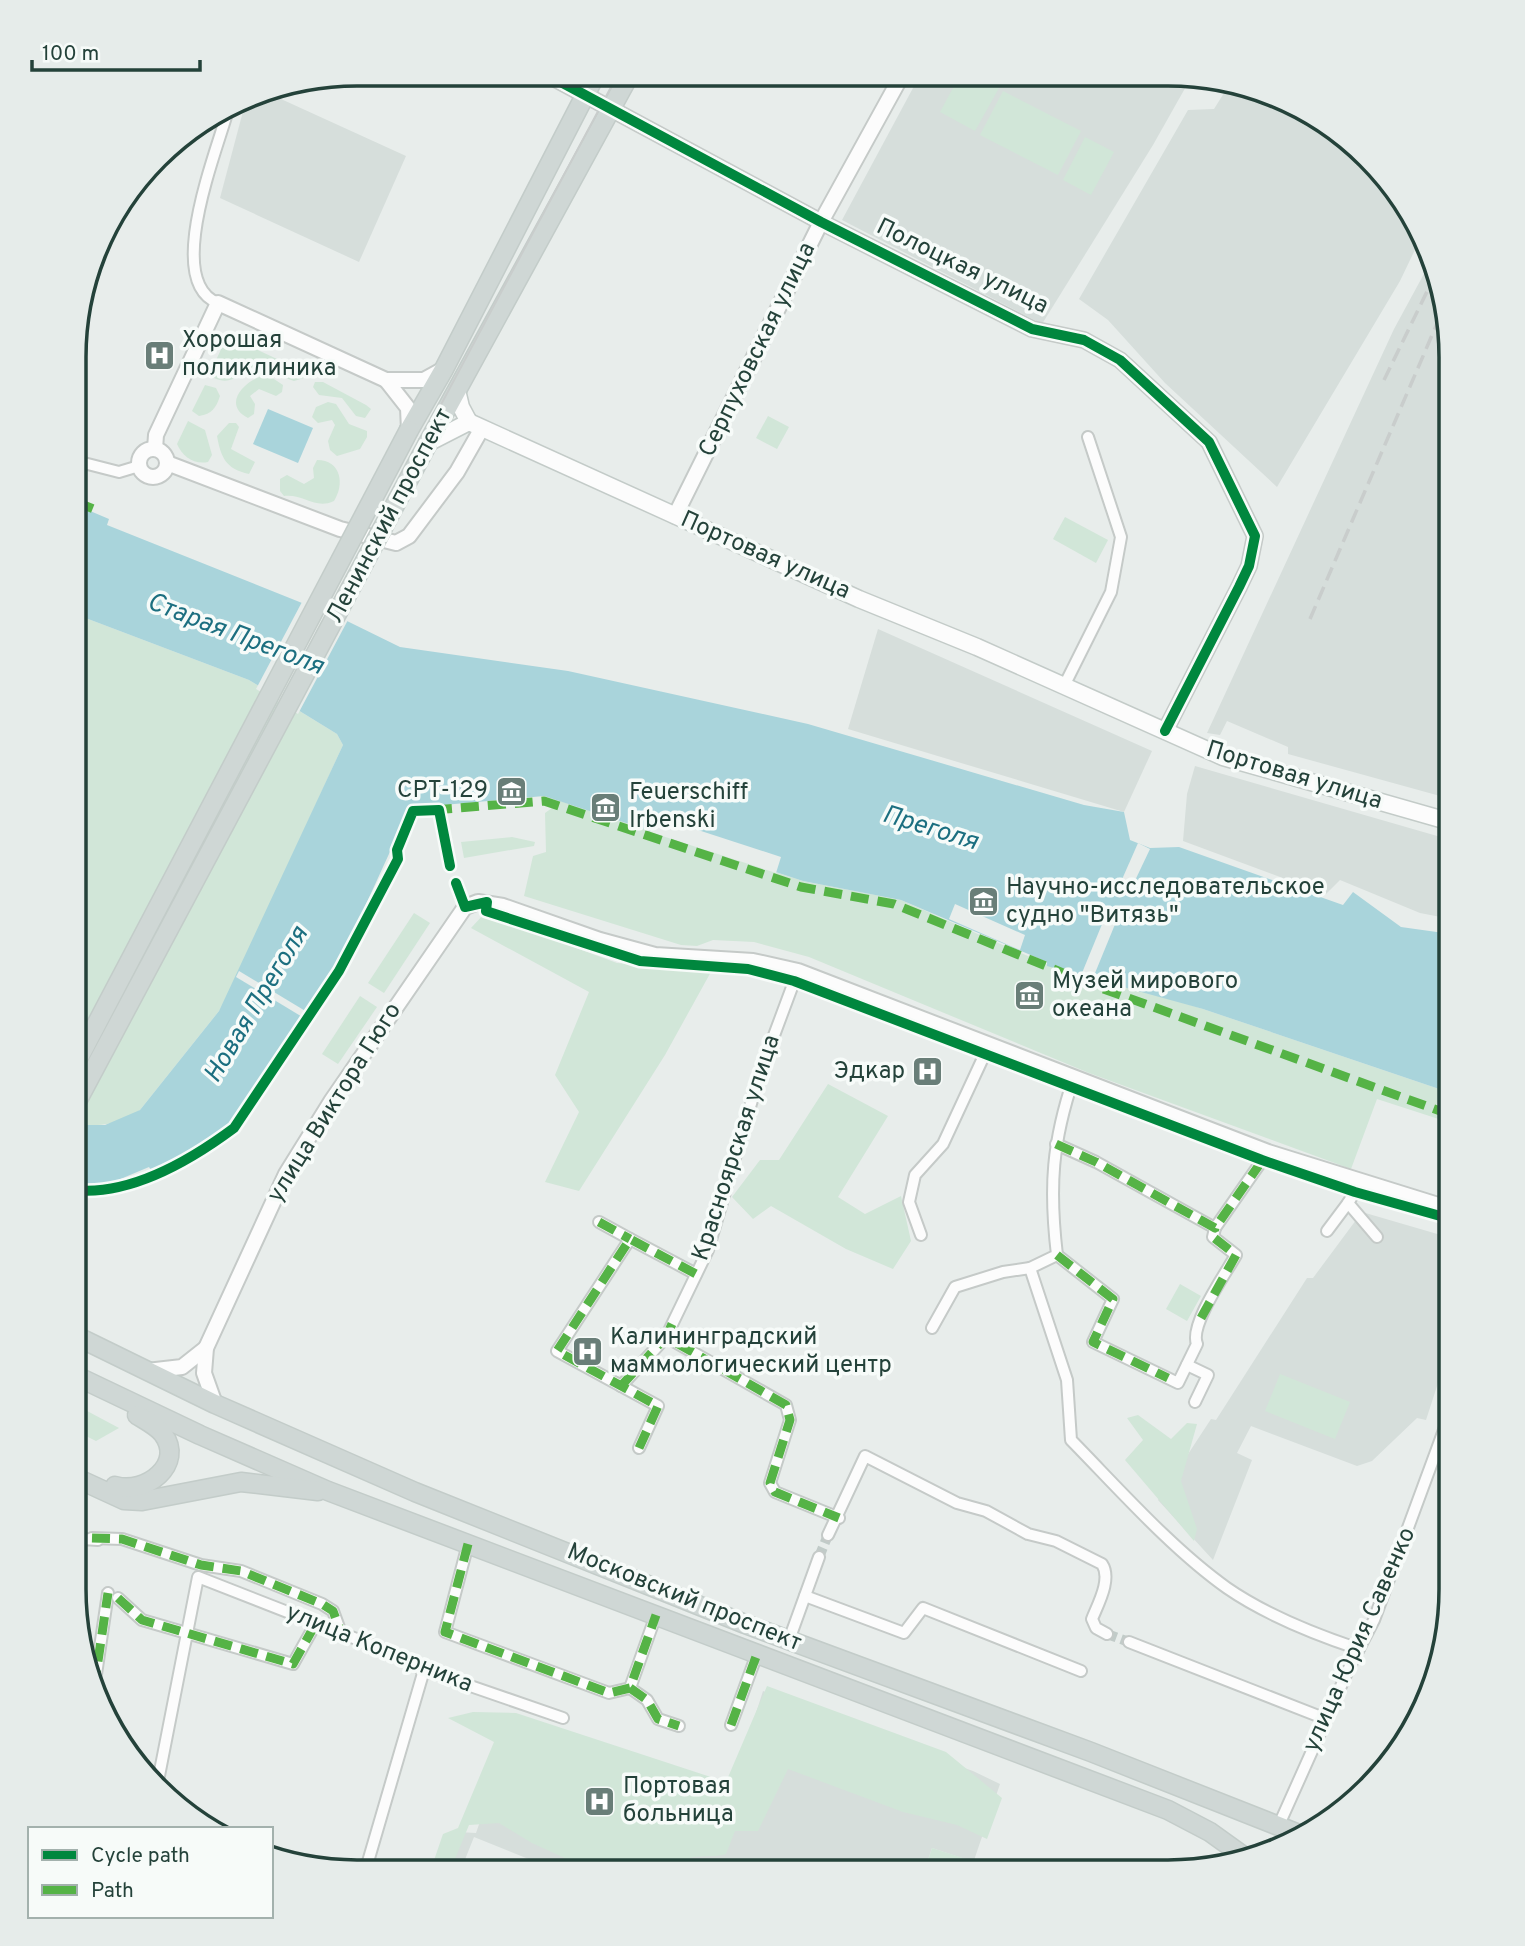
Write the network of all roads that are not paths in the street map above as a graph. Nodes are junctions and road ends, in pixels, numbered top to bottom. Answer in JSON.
{"nodes":[{"id":1,"x":569,"y":86,"type":"edge"},
{"id":2,"x":589,"y":86,"type":"edge"},
{"id":3,"x":623,"y":86,"type":"edge"},
{"id":4,"x":896,"y":86,"type":"edge"},
{"id":5,"x":584,"y":94,"type":"junction"},
{"id":6,"x":610,"y":108,"type":"junction"},
{"id":7,"x":225,"y":120,"type":"edge"},
{"id":8,"x":821,"y":222,"type":"junction"},
{"id":9,"x":218,"y":303,"type":"junction"},
{"id":10,"x":444,"y":369,"type":"junction"},
{"id":11,"x":386,"y":380,"type":"junction"},
{"id":12,"x":457,"y":390,"type":"junction"},
{"id":13,"x":475,"y":425,"type":"junction"},
{"id":14,"x":409,"y":430,"type":"junction"},
{"id":15,"x":1088,"y":437,"type":"dead end"},
{"id":16,"x":428,"y":443,"type":"junction"},
{"id":17,"x":155,"y":449,"type":"junction"},
{"id":18,"x":167,"y":463,"type":"junction"},
{"id":19,"x":86,"y":464,"type":"edge"},
{"id":20,"x":139,"y":466,"type":"junction"},
{"id":21,"x":675,"y":516,"type":"junction"},
{"id":22,"x":1064,"y":685,"type":"junction"},
{"id":23,"x":1165,"y":732,"type":"junction"},
{"id":24,"x":1439,"y":819,"type":"edge"},
{"id":25,"x":798,"y":971,"type":"junction"},
{"id":26,"x":86,"y":1044,"type":"edge"},
{"id":27,"x":989,"y":1045,"type":"junction"},
{"id":28,"x":1074,"y":1077,"type":"junction"},
{"id":29,"x":86,"y":1084,"type":"edge"},
{"id":30,"x":1056,"y":1144,"type":"junction"},
{"id":31,"x":1268,"y":1152,"type":"junction"},
{"id":32,"x":1361,"y":1182,"type":"junction"},
{"id":33,"x":1348,"y":1203,"type":"junction"},
{"id":34,"x":1439,"y":1205,"type":"edge"},
{"id":35,"x":599,"y":1222,"type":"dead end"},
{"id":36,"x":1215,"y":1228,"type":"junction"},
{"id":37,"x":1327,"y":1231,"type":"dead end"},
{"id":38,"x":921,"y":1235,"type":"dead end"},
{"id":39,"x":1377,"y":1237,"type":"dead end"},
{"id":40,"x":630,"y":1239,"type":"junction"},
{"id":41,"x":1057,"y":1255,"type":"junction"},
{"id":42,"x":1030,"y":1268,"type":"junction"},
{"id":43,"x":696,"y":1274,"type":"junction"},
{"id":44,"x":932,"y":1328,"type":"dead end"},
{"id":45,"x":666,"y":1337,"type":"junction"},
{"id":46,"x":86,"y":1341,"type":"edge"},
{"id":47,"x":206,"y":1348,"type":"junction"},
{"id":48,"x":1187,"y":1365,"type":"junction"},
{"id":49,"x":146,"y":1371,"type":"junction"},
{"id":50,"x":86,"y":1381,"type":"edge"},
{"id":51,"x":86,"y":1386,"type":"edge"},
{"id":52,"x":621,"y":1386,"type":"junction"},
{"id":53,"x":1195,"y":1402,"type":"dead end"},
{"id":54,"x":215,"y":1404,"type":"junction"},
{"id":55,"x":1439,"y":1444,"type":"edge"},
{"id":56,"x":639,"y":1448,"type":"dead end"},
{"id":57,"x":86,"y":1471,"type":"edge"},
{"id":58,"x":86,"y":1483,"type":"edge"},
{"id":59,"x":328,"y":1491,"type":"junction"},
{"id":60,"x":839,"y":1518,"type":"junction"},
{"id":61,"x":828,"y":1535,"type":"tunnel mouth"},
{"id":62,"x":92,"y":1538,"type":"junction"},
{"id":63,"x":86,"y":1539,"type":"edge"},
{"id":64,"x":115,"y":1544,"type":"dead end"},
{"id":65,"x":468,"y":1544,"type":"junction"},
{"id":66,"x":820,"y":1557,"type":"tunnel mouth"},
{"id":67,"x":641,"y":1582,"type":"junction"},
{"id":68,"x":805,"y":1596,"type":"junction"},
{"id":69,"x":630,"y":1605,"type":"junction"},
{"id":70,"x":656,"y":1615,"type":"junction"},
{"id":71,"x":316,"y":1623,"type":"junction"},
{"id":72,"x":185,"y":1632,"type":"junction"},
{"id":73,"x":341,"y":1633,"type":"junction"},
{"id":74,"x":1107,"y":1634,"type":"dead end"},
{"id":75,"x":789,"y":1640,"type":"junction"},
{"id":76,"x":1129,"y":1642,"type":"tunnel mouth"},
{"id":77,"x":1359,"y":1649,"type":"junction"},
{"id":78,"x":757,"y":1654,"type":"junction"},
{"id":79,"x":98,"y":1669,"type":"edge"},
{"id":80,"x":424,"y":1670,"type":"junction"},
{"id":81,"x":1081,"y":1671,"type":"dead end"},
{"id":82,"x":631,"y":1688,"type":"junction"},
{"id":83,"x":563,"y":1718,"type":"dead end"},
{"id":84,"x":1326,"y":1719,"type":"junction"},
{"id":85,"x":731,"y":1725,"type":"dead end"},
{"id":86,"x":679,"y":1726,"type":"dead end"},
{"id":87,"x":159,"y":1775,"type":"edge"},
{"id":88,"x":1278,"y":1827,"type":"junction"},
{"id":89,"x":1290,"y":1831,"type":"edge"},
{"id":90,"x":1237,"y":1851,"type":"edge"},
{"id":91,"x":369,"y":1860,"type":"edge"}],
"edges":[{"from":1,"to":5,"type":"street","name":"Полоцкая улица"},
{"from":2,"to":5,"type":"main road","name":"Ленинский проспект"},
{"from":3,"to":6,"type":"main road","name":"Ленинский проспект"},
{"from":4,"to":8,"type":"street","name":"Серпуховская улица"},
{"from":5,"to":6,"type":"street","name":"Полоцкая улица"},
{"from":5,"to":10,"type":"main road","name":"Ленинский проспект"},
{"from":6,"to":8,"type":"street","name":"Полоцкая улица"},
{"from":6,"to":12,"type":"main road","name":"Ленинский проспект"},
{"from":7,"to":9,"type":"street"},
{"from":8,"to":21,"type":"street","name":"Серпуховская улица"},
{"from":8,"to":23,"type":"street","name":"Полоцкая улица"},
{"from":9,"to":11,"type":"street"},
{"from":9,"to":17,"type":"street"},
{"from":10,"to":11,"type":"street"},
{"from":10,"to":14,"type":"main road","name":"Ленинский проспект"},
{"from":11,"to":14,"type":"street"},
{"from":12,"to":13,"type":"main road"},
{"from":12,"to":16,"type":"main road","name":"Ленинский проспект"},
{"from":13,"to":16,"type":"main road"},
{"from":13,"to":18,"type":"street"},
{"from":13,"to":21,"type":"main road","name":"Портовая улица"},
{"from":14,"to":26,"type":"main road","name":"Ленинский проспект","bridge":true},
{"from":15,"to":22,"type":"street"},
{"from":16,"to":29,"type":"main road","name":"Ленинский проспект","bridge":true},
{"from":17,"to":18,"type":"street"},
{"from":17,"to":20,"type":"street"},
{"from":18,"to":20,"type":"street"},
{"from":19,"to":20,"type":"street"},
{"from":21,"to":22,"type":"main road","name":"Портовая улица"},
{"from":22,"to":23,"type":"main road","name":"Портовая улица"},
{"from":23,"to":24,"type":"main road","name":"Портовая улица"},
{"from":25,"to":27,"type":"street"},
{"from":25,"to":43,"type":"street","name":"Красноярская улица"},
{"from":25,"to":47,"type":"street","name":"улица Виктора Гюго"},
{"from":27,"to":28,"type":"street"},
{"from":27,"to":38,"type":"street"},
{"from":28,"to":30,"type":"street"},
{"from":28,"to":31,"type":"street"},
{"from":30,"to":36,"type":"street"},
{"from":30,"to":41,"type":"street"},
{"from":31,"to":32,"type":"street"},
{"from":31,"to":36,"type":"street"},
{"from":32,"to":33,"type":"street"},
{"from":32,"to":34,"type":"street"},
{"from":33,"to":37,"type":"street"},
{"from":33,"to":39,"type":"street"},
{"from":35,"to":40,"type":"street"},
{"from":36,"to":48,"type":"street"},
{"from":40,"to":43,"type":"street"},
{"from":40,"to":52,"type":"street"},
{"from":41,"to":42,"type":"street"},
{"from":41,"to":48,"type":"street"},
{"from":42,"to":44,"type":"street"},
{"from":42,"to":77,"type":"street"},
{"from":43,"to":45,"type":"street","name":"Красноярская улица"},
{"from":45,"to":52,"type":"street","name":"Красноярская улица"},
{"from":45,"to":60,"type":"street"},
{"from":46,"to":49,"type":"main road","name":"Московский проспект"},
{"from":47,"to":49,"type":"street"},
{"from":47,"to":54,"type":"street","name":"улица Виктора Гюго"},
{"from":48,"to":53,"type":"street"},
{"from":49,"to":54,"type":"main road","name":"Московский проспект"},
{"from":50,"to":59,"type":"main road","name":"Московский проспект"},
{"from":51,"to":57,"type":"main road"},
{"from":52,"to":56,"type":"street"},
{"from":54,"to":67,"type":"main road","name":"Московский проспект"},
{"from":55,"to":77,"type":"street","name":"улица Юрия Савенко"},
{"from":58,"to":59,"type":"main road"},
{"from":59,"to":65,"type":"main road","name":"Московский проспект"},
{"from":60,"to":61,"type":"street"},
{"from":60,"to":74,"type":"street"},
{"from":62,"to":63,"type":"street"},
{"from":62,"to":64,"type":"street"},
{"from":62,"to":73,"type":"street"},
{"from":65,"to":69,"type":"main road","name":"Московский проспект"},
{"from":65,"to":82,"type":"street"},
{"from":66,"to":68,"type":"street"},
{"from":67,"to":69,"type":"main road"},
{"from":67,"to":75,"type":"main road","name":"Московский проспект"},
{"from":68,"to":75,"type":"street"},
{"from":68,"to":81,"type":"street","name":"Московский проспект"},
{"from":69,"to":70,"type":"main road","name":"Московский проспект"},
{"from":70,"to":78,"type":"main road","name":"Московский проспект"},
{"from":70,"to":82,"type":"street"},
{"from":71,"to":72,"type":"street"},
{"from":71,"to":72,"type":"street","name":"улица Коперника"},
{"from":71,"to":73,"type":"street","name":"улица Коперника"},
{"from":72,"to":79,"type":"street"},
{"from":72,"to":87,"type":"street"},
{"from":73,"to":80,"type":"street","name":"улица Коперника"},
{"from":75,"to":88,"type":"main road","name":"Московский проспект"},
{"from":76,"to":84,"type":"street"},
{"from":77,"to":84,"type":"street","name":"улица Юрия Савенко"},
{"from":78,"to":85,"type":"street"},
{"from":78,"to":90,"type":"main road","name":"Московский проспект"},
{"from":80,"to":83,"type":"street","name":"улица Коперника"},
{"from":80,"to":91,"type":"street"},
{"from":82,"to":86,"type":"street"},
{"from":84,"to":88,"type":"street","name":"улица Юрия Савенко"},
{"from":88,"to":89,"type":"main road","name":"Московский проспект"}]}
